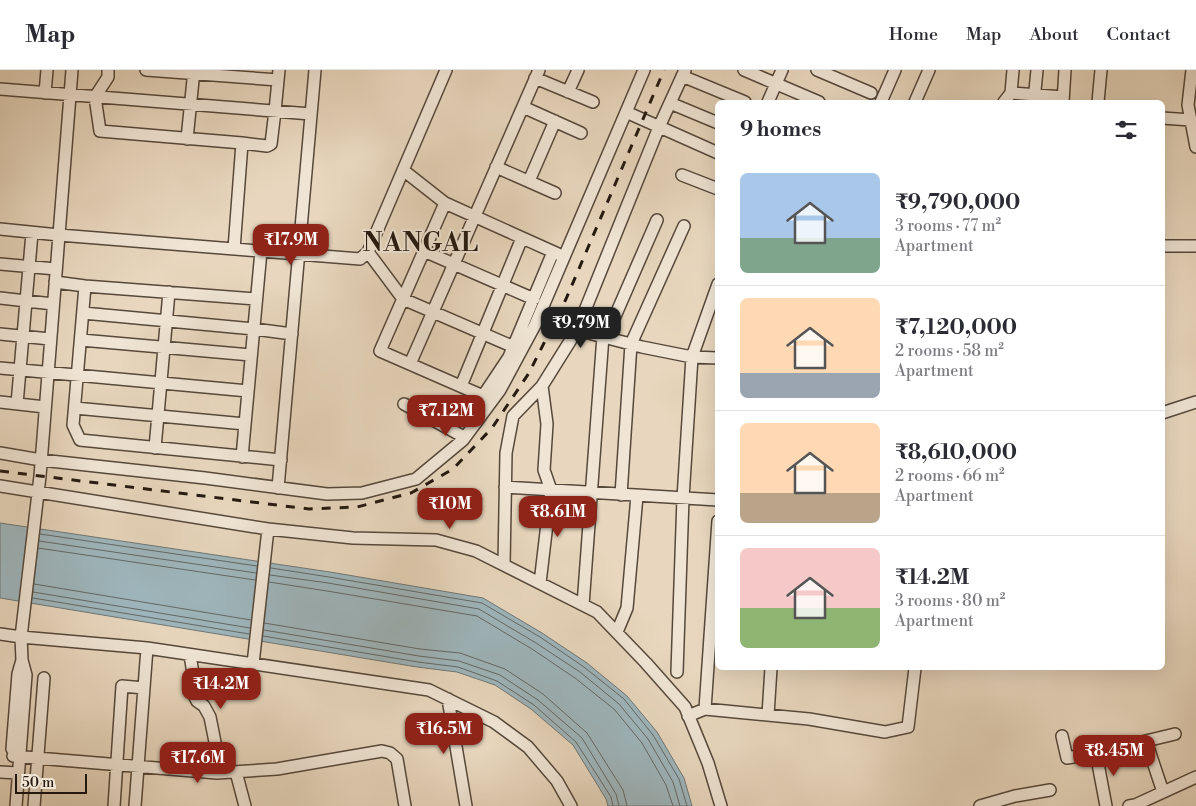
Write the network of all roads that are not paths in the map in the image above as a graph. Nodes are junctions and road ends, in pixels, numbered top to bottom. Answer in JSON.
{"nodes":[{"id":1,"x":47,"y":70,"type":"edge"},
{"id":2,"x":72,"y":70,"type":"edge"},
{"id":3,"x":108,"y":70,"type":"edge"},
{"id":4,"x":146,"y":70,"type":"edge"},
{"id":5,"x":314,"y":70,"type":"edge"},
{"id":6,"x":446,"y":70,"type":"edge"},
{"id":7,"x":578,"y":70,"type":"edge"},
{"id":8,"x":644,"y":70,"type":"edge"},
{"id":9,"x":744,"y":70,"type":"edge"},
{"id":10,"x":782,"y":70,"type":"edge"},
{"id":11,"x":817,"y":70,"type":"edge"},
{"id":12,"x":895,"y":70,"type":"edge"},
{"id":13,"x":929,"y":70,"type":"edge"},
{"id":14,"x":1013,"y":70,"type":"edge"},
{"id":15,"x":1036,"y":70,"type":"edge"},
{"id":16,"x":1065,"y":70,"type":"edge"},
{"id":17,"x":1101,"y":70,"type":"edge"},
{"id":18,"x":1192,"y":70,"type":"edge"},
{"id":19,"x":161,"y":71,"type":"edge"},
{"id":20,"x":193,"y":72,"type":"edge"},
{"id":21,"x":224,"y":73,"type":"edge"},
{"id":22,"x":684,"y":73,"type":"edge"},
{"id":23,"x":250,"y":74,"type":"edge"},
{"id":24,"x":537,"y":74,"type":"edge"},
{"id":25,"x":278,"y":75,"type":"edge"},
{"id":26,"x":776,"y":84,"type":"junction"},
{"id":27,"x":0,"y":89,"type":"edge"},
{"id":28,"x":568,"y":92,"type":"junction"},
{"id":29,"x":45,"y":93,"type":"junction"},
{"id":30,"x":871,"y":93,"type":"dead end"},
{"id":31,"x":70,"y":95,"type":"junction"},
{"id":32,"x":95,"y":97,"type":"junction"},
{"id":33,"x":1008,"y":98,"type":"edge"},
{"id":34,"x":1034,"y":99,"type":"edge"},
{"id":35,"x":741,"y":100,"type":"edge"},
{"id":36,"x":769,"y":100,"type":"edge"},
{"id":37,"x":814,"y":100,"type":"edge"},
{"id":38,"x":881,"y":100,"type":"edge"},
{"id":39,"x":916,"y":100,"type":"edge"},
{"id":40,"x":1063,"y":100,"type":"edge"},
{"id":41,"x":1098,"y":100,"type":"edge"},
{"id":42,"x":593,"y":102,"type":"dead end"},
{"id":43,"x":670,"y":103,"type":"junction"},
{"id":44,"x":190,"y":104,"type":"junction"},
{"id":45,"x":522,"y":107,"type":"junction"},
{"id":46,"x":275,"y":111,"type":"junction"},
{"id":47,"x":626,"y":112,"type":"junction"},
{"id":48,"x":311,"y":114,"type":"junction"},
{"id":49,"x":1165,"y":118,"type":"edge"},
{"id":50,"x":1191,"y":120,"type":"junction"},
{"id":51,"x":555,"y":121,"type":"junction"},
{"id":52,"x":715,"y":122,"type":"edge"},
{"id":53,"x":659,"y":127,"type":"junction"},
{"id":54,"x":581,"y":133,"type":"dead end"},
{"id":55,"x":188,"y":139,"type":"junction"},
{"id":56,"x":242,"y":144,"type":"junction"},
{"id":57,"x":1196,"y":148,"type":"edge"},
{"id":58,"x":715,"y":152,"type":"edge"},
{"id":59,"x":496,"y":167,"type":"junction"},
{"id":60,"x":403,"y":170,"type":"junction"},
{"id":61,"x":682,"y":175,"type":"dead end"},
{"id":62,"x":529,"y":182,"type":"junction"},
{"id":63,"x":715,"y":188,"type":"edge"},
{"id":64,"x":555,"y":193,"type":"dead end"},
{"id":65,"x":445,"y":203,"type":"junction"},
{"id":66,"x":474,"y":216,"type":"junction"},
{"id":67,"x":657,"y":220,"type":"dead end"},
{"id":68,"x":684,"y":226,"type":"dead end"},
{"id":69,"x":0,"y":229,"type":"edge"},
{"id":70,"x":32,"y":233,"type":"junction"},
{"id":71,"x":59,"y":235,"type":"junction"},
{"id":72,"x":522,"y":238,"type":"junction"},
{"id":73,"x":1165,"y":246,"type":"edge"},
{"id":74,"x":1196,"y":246,"type":"edge"},
{"id":75,"x":234,"y":249,"type":"junction"},
{"id":76,"x":261,"y":251,"type":"junction"},
{"id":77,"x":424,"y":251,"type":"junction"},
{"id":78,"x":368,"y":252,"type":"junction"},
{"id":79,"x":553,"y":252,"type":"junction"},
{"id":80,"x":299,"y":254,"type":"junction"},
{"id":81,"x":564,"y":257,"type":"junction"},
{"id":82,"x":0,"y":264,"type":"edge"},
{"id":83,"x":454,"y":264,"type":"junction"},
{"id":84,"x":29,"y":266,"type":"junction"},
{"id":85,"x":56,"y":269,"type":"junction"},
{"id":86,"x":55,"y":282,"type":"junction"},
{"id":87,"x":502,"y":285,"type":"junction"},
{"id":88,"x":85,"y":286,"type":"junction"},
{"id":89,"x":169,"y":292,"type":"junction"},
{"id":90,"x":715,"y":292,"type":"edge"},
{"id":91,"x":0,"y":298,"type":"edge"},
{"id":92,"x":256,"y":299,"type":"junction"},
{"id":93,"x":403,"y":299,"type":"junction"},
{"id":94,"x":534,"y":299,"type":"junction"},
{"id":95,"x":26,"y":301,"type":"junction"},
{"id":96,"x":53,"y":304,"type":"junction"},
{"id":97,"x":83,"y":312,"type":"junction"},
{"id":98,"x":432,"y":312,"type":"junction"},
{"id":99,"x":166,"y":320,"type":"junction"},
{"id":100,"x":254,"y":329,"type":"junction"},
{"id":101,"x":577,"y":330,"type":"junction"},
{"id":102,"x":482,"y":333,"type":"junction"},
{"id":103,"x":0,"y":334,"type":"edge"},
{"id":104,"x":292,"y":334,"type":"junction"},
{"id":105,"x":23,"y":336,"type":"junction"},
{"id":106,"x":604,"y":337,"type":"junction"},
{"id":107,"x":50,"y":339,"type":"junction"},
{"id":108,"x":80,"y":340,"type":"junction"},
{"id":109,"x":631,"y":344,"type":"junction"},
{"id":110,"x":514,"y":346,"type":"junction"},
{"id":111,"x":164,"y":347,"type":"junction"},
{"id":112,"x":251,"y":355,"type":"junction"},
{"id":113,"x":692,"y":357,"type":"junction"},
{"id":114,"x":715,"y":358,"type":"edge"},
{"id":115,"x":410,"y":364,"type":"junction"},
{"id":116,"x":0,"y":368,"type":"edge"},
{"id":117,"x":20,"y":370,"type":"junction"},
{"id":118,"x":48,"y":373,"type":"junction"},
{"id":119,"x":77,"y":375,"type":"junction"},
{"id":120,"x":161,"y":383,"type":"junction"},
{"id":121,"x":460,"y":386,"type":"junction"},
{"id":122,"x":542,"y":386,"type":"junction"},
{"id":123,"x":248,"y":391,"type":"junction"},
{"id":124,"x":0,"y":402,"type":"edge"},
{"id":125,"x":1196,"y":402,"type":"edge"},
{"id":126,"x":17,"y":404,"type":"junction"},
{"id":127,"x":404,"y":404,"type":"dead end"},
{"id":128,"x":45,"y":407,"type":"junction"},
{"id":129,"x":75,"y":408,"type":"junction"},
{"id":130,"x":1165,"y":412,"type":"edge"},
{"id":131,"x":158,"y":416,"type":"junction"},
{"id":132,"x":244,"y":424,"type":"junction"},
{"id":133,"x":464,"y":437,"type":"junction"},
{"id":134,"x":156,"y":448,"type":"junction"},
{"id":135,"x":0,"y":453,"type":"edge"},
{"id":136,"x":242,"y":457,"type":"junction"},
{"id":137,"x":41,"y":460,"type":"junction"},
{"id":138,"x":281,"y":460,"type":"junction"},
{"id":139,"x":0,"y":486,"type":"edge"},
{"id":140,"x":505,"y":487,"type":"junction"},
{"id":141,"x":278,"y":488,"type":"junction"},
{"id":142,"x":551,"y":490,"type":"junction"},
{"id":143,"x":38,"y":491,"type":"junction"},
{"id":144,"x":590,"y":493,"type":"junction"},
{"id":145,"x":621,"y":495,"type":"junction"},
{"id":146,"x":637,"y":496,"type":"junction"},
{"id":147,"x":683,"y":498,"type":"junction"},
{"id":148,"x":715,"y":500,"type":"edge"},
{"id":149,"x":268,"y":529,"type":"junction"},
{"id":150,"x":715,"y":564,"type":"edge"},
{"id":151,"x":504,"y":565,"type":"junction"},
{"id":152,"x":540,"y":583,"type":"junction"},
{"id":153,"x":583,"y":605,"type":"junction"},
{"id":154,"x":617,"y":632,"type":"junction"},
{"id":155,"x":0,"y":634,"type":"edge"},
{"id":156,"x":21,"y":637,"type":"junction"},
{"id":157,"x":148,"y":648,"type":"junction"},
{"id":158,"x":190,"y":655,"type":"junction"},
{"id":159,"x":253,"y":664,"type":"junction"},
{"id":160,"x":771,"y":670,"type":"edge"},
{"id":161,"x":916,"y":670,"type":"edge"},
{"id":162,"x":677,"y":672,"type":"dead end"},
{"id":163,"x":44,"y":678,"type":"dead end"},
{"id":164,"x":144,"y":688,"type":"junction"},
{"id":165,"x":448,"y":699,"type":"junction"},
{"id":166,"x":705,"y":709,"type":"junction"},
{"id":167,"x":768,"y":715,"type":"junction"},
{"id":168,"x":688,"y":716,"type":"junction"},
{"id":169,"x":1175,"y":734,"type":"dead end"},
{"id":170,"x":1062,"y":736,"type":"dead end"},
{"id":171,"x":1146,"y":741,"type":"junction"},
{"id":172,"x":1096,"y":753,"type":"junction"},
{"id":173,"x":16,"y":756,"type":"junction"},
{"id":174,"x":38,"y":758,"type":"junction"},
{"id":175,"x":117,"y":764,"type":"junction"},
{"id":176,"x":138,"y":766,"type":"junction"},
{"id":177,"x":10,"y":772,"type":"edge"},
{"id":178,"x":236,"y":772,"type":"junction"},
{"id":179,"x":217,"y":773,"type":"junction"},
{"id":180,"x":1196,"y":777,"type":"edge"},
{"id":181,"x":1050,"y":790,"type":"dead end"},
{"id":182,"x":1163,"y":792,"type":"junction"},
{"id":183,"x":1004,"y":802,"type":"edge"},
{"id":184,"x":8,"y":806,"type":"edge"},
{"id":185,"x":16,"y":806,"type":"edge"},
{"id":186,"x":34,"y":806,"type":"edge"},
{"id":187,"x":114,"y":806,"type":"edge"},
{"id":188,"x":135,"y":806,"type":"edge"},
{"id":189,"x":245,"y":806,"type":"edge"},
{"id":190,"x":405,"y":806,"type":"edge"},
{"id":191,"x":466,"y":806,"type":"edge"},
{"id":192,"x":571,"y":806,"type":"edge"},
{"id":193,"x":721,"y":806,"type":"edge"},
{"id":194,"x":980,"y":806,"type":"edge"},
{"id":195,"x":1106,"y":806,"type":"edge"},
{"id":196,"x":1129,"y":806,"type":"edge"}],
"edges":[{"from":1,"to":29,"type":"street"},
{"from":2,"to":31,"type":"street"},
{"from":3,"to":32,"type":"street"},
{"from":4,"to":19,"type":"street"},
{"from":5,"to":48,"type":"street"},
{"from":6,"to":60,"type":"street"},
{"from":7,"to":28,"type":"street"},
{"from":8,"to":47,"type":"street"},
{"from":9,"to":26,"type":"street"},
{"from":10,"to":26,"type":"street"},
{"from":11,"to":30,"type":"street"},
{"from":12,"to":38,"type":"street"},
{"from":13,"to":39,"type":"street"},
{"from":14,"to":33,"type":"street"},
{"from":15,"to":34,"type":"street"},
{"from":16,"to":40,"type":"street"},
{"from":17,"to":41,"type":"street"},
{"from":18,"to":50,"type":"street"},
{"from":19,"to":20,"type":"street"},
{"from":20,"to":21,"type":"street"},
{"from":20,"to":44,"type":"street"},
{"from":21,"to":23,"type":"street"},
{"from":22,"to":35,"type":"street"},
{"from":22,"to":43,"type":"street"},
{"from":23,"to":25,"type":"street"},
{"from":24,"to":28,"type":"street"},
{"from":24,"to":45,"type":"street"},
{"from":25,"to":46,"type":"street"},
{"from":26,"to":36,"type":"street"},
{"from":26,"to":37,"type":"street"},
{"from":27,"to":29,"type":"street"},
{"from":28,"to":42,"type":"street"},
{"from":29,"to":31,"type":"street"},
{"from":31,"to":32,"type":"street"},
{"from":31,"to":71,"type":"street"},
{"from":32,"to":44,"type":"street"},
{"from":32,"to":55,"type":"street"},
{"from":33,"to":34,"type":"street"},
{"from":34,"to":40,"type":"street"},
{"from":43,"to":52,"type":"street"},
{"from":43,"to":53,"type":"street"},
{"from":44,"to":46,"type":"street"},
{"from":44,"to":55,"type":"street"},
{"from":45,"to":51,"type":"street"},
{"from":45,"to":59,"type":"street"},
{"from":46,"to":48,"type":"street"},
{"from":46,"to":56,"type":"street"},
{"from":47,"to":53,"type":"street"},
{"from":47,"to":81,"type":"street"},
{"from":48,"to":80,"type":"street"},
{"from":49,"to":50,"type":"street"},
{"from":50,"to":57,"type":"street"},
{"from":51,"to":54,"type":"street"},
{"from":51,"to":62,"type":"street"},
{"from":53,"to":58,"type":"street"},
{"from":53,"to":101,"type":"street"},
{"from":55,"to":56,"type":"street"},
{"from":56,"to":75,"type":"street"},
{"from":59,"to":62,"type":"street"},
{"from":59,"to":66,"type":"street"},
{"from":60,"to":65,"type":"street"},
{"from":60,"to":78,"type":"street"},
{"from":61,"to":63,"type":"street"},
{"from":62,"to":64,"type":"street"},
{"from":65,"to":66,"type":"street"},
{"from":65,"to":77,"type":"street"},
{"from":66,"to":72,"type":"street"},
{"from":66,"to":83,"type":"street"},
{"from":67,"to":106,"type":"street"},
{"from":68,"to":109,"type":"street"},
{"from":69,"to":70,"type":"street"},
{"from":70,"to":71,"type":"street"},
{"from":70,"to":84,"type":"street"},
{"from":71,"to":75,"type":"street"},
{"from":71,"to":85,"type":"street"},
{"from":72,"to":79,"type":"street"},
{"from":72,"to":87,"type":"street"},
{"from":73,"to":74,"type":"street"},
{"from":75,"to":76,"type":"street"},
{"from":76,"to":80,"type":"street"},
{"from":76,"to":92,"type":"street"},
{"from":77,"to":83,"type":"street"},
{"from":77,"to":93,"type":"street"},
{"from":78,"to":80,"type":"street"},
{"from":78,"to":93,"type":"street"},
{"from":79,"to":81,"type":"street"},
{"from":79,"to":94,"type":"street"},
{"from":80,"to":104,"type":"street"},
{"from":81,"to":133,"type":"street"},
{"from":82,"to":84,"type":"street"},
{"from":83,"to":87,"type":"street"},
{"from":83,"to":98,"type":"street"},
{"from":84,"to":85,"type":"street"},
{"from":84,"to":95,"type":"street"},
{"from":85,"to":86,"type":"street"},
{"from":86,"to":88,"type":"street"},
{"from":86,"to":96,"type":"street"},
{"from":87,"to":94,"type":"street"},
{"from":87,"to":102,"type":"street"},
{"from":88,"to":89,"type":"street"},
{"from":88,"to":97,"type":"street"},
{"from":89,"to":92,"type":"street"},
{"from":89,"to":99,"type":"street"},
{"from":90,"to":113,"type":"street"},
{"from":91,"to":95,"type":"street"},
{"from":92,"to":100,"type":"street"},
{"from":93,"to":98,"type":"street"},
{"from":93,"to":115,"type":"street"},
{"from":94,"to":110,"type":"street"},
{"from":95,"to":96,"type":"street"},
{"from":95,"to":105,"type":"street"},
{"from":96,"to":107,"type":"street"},
{"from":97,"to":99,"type":"street"},
{"from":97,"to":108,"type":"street"},
{"from":98,"to":102,"type":"street"},
{"from":98,"to":115,"type":"street"},
{"from":99,"to":100,"type":"street"},
{"from":99,"to":111,"type":"street"},
{"from":100,"to":104,"type":"street"},
{"from":100,"to":112,"type":"street"},
{"from":101,"to":106,"type":"street"},
{"from":101,"to":122,"type":"street"},
{"from":102,"to":110,"type":"street"},
{"from":102,"to":121,"type":"street"},
{"from":103,"to":105,"type":"street"},
{"from":104,"to":138,"type":"street"},
{"from":105,"to":107,"type":"street"},
{"from":105,"to":117,"type":"street"},
{"from":106,"to":109,"type":"street"},
{"from":106,"to":144,"type":"street"},
{"from":107,"to":118,"type":"street"},
{"from":108,"to":111,"type":"street"},
{"from":108,"to":119,"type":"street"},
{"from":109,"to":113,"type":"street"},
{"from":109,"to":145,"type":"street"},
{"from":110,"to":121,"type":"street"},
{"from":111,"to":112,"type":"street"},
{"from":111,"to":120,"type":"street"},
{"from":112,"to":123,"type":"street"},
{"from":113,"to":114,"type":"street"},
{"from":113,"to":147,"type":"street"},
{"from":115,"to":121,"type":"street"},
{"from":116,"to":117,"type":"street"},
{"from":117,"to":118,"type":"street"},
{"from":117,"to":126,"type":"street"},
{"from":118,"to":119,"type":"street"},
{"from":118,"to":128,"type":"street"},
{"from":119,"to":120,"type":"street"},
{"from":119,"to":129,"type":"street"},
{"from":120,"to":123,"type":"street"},
{"from":120,"to":131,"type":"street"},
{"from":122,"to":140,"type":"street"},
{"from":122,"to":142,"type":"street"},
{"from":123,"to":132,"type":"street"},
{"from":124,"to":126,"type":"street"},
{"from":125,"to":130,"type":"street"},
{"from":126,"to":128,"type":"street"},
{"from":127,"to":133,"type":"street"},
{"from":128,"to":137,"type":"street"},
{"from":129,"to":131,"type":"street"},
{"from":129,"to":134,"type":"street"},
{"from":131,"to":132,"type":"street"},
{"from":131,"to":134,"type":"street"},
{"from":132,"to":136,"type":"street"},
{"from":133,"to":141,"type":"street"},
{"from":134,"to":136,"type":"street"},
{"from":135,"to":137,"type":"street"},
{"from":136,"to":138,"type":"street"},
{"from":137,"to":141,"type":"street"},
{"from":137,"to":143,"type":"street"},
{"from":138,"to":141,"type":"street"},
{"from":139,"to":143,"type":"street"},
{"from":140,"to":142,"type":"street"},
{"from":140,"to":151,"type":"street"},
{"from":142,"to":144,"type":"street"},
{"from":142,"to":152,"type":"street"},
{"from":143,"to":149,"type":"street"},
{"from":143,"to":156,"type":"street"},
{"from":144,"to":145,"type":"street"},
{"from":144,"to":153,"type":"street"},
{"from":145,"to":146,"type":"street"},
{"from":146,"to":147,"type":"street"},
{"from":146,"to":154,"type":"street"},
{"from":147,"to":148,"type":"street"},
{"from":147,"to":162,"type":"street"},
{"from":149,"to":151,"type":"street"},
{"from":149,"to":159,"type":"street"},
{"from":150,"to":166,"type":"street"},
{"from":151,"to":152,"type":"street"},
{"from":152,"to":153,"type":"street"},
{"from":153,"to":154,"type":"street"},
{"from":154,"to":168,"type":"street"},
{"from":155,"to":156,"type":"street"},
{"from":156,"to":157,"type":"street"},
{"from":156,"to":173,"type":"street"},
{"from":157,"to":158,"type":"street"},
{"from":157,"to":164,"type":"street"},
{"from":158,"to":159,"type":"street"},
{"from":158,"to":179,"type":"street"},
{"from":159,"to":165,"type":"street"},
{"from":160,"to":167,"type":"street"},
{"from":161,"to":167,"type":"street"},
{"from":163,"to":174,"type":"street"},
{"from":164,"to":175,"type":"street"},
{"from":164,"to":176,"type":"street"},
{"from":165,"to":191,"type":"street"},
{"from":165,"to":192,"type":"street"},
{"from":166,"to":167,"type":"street"},
{"from":166,"to":168,"type":"street"},
{"from":168,"to":193,"type":"street"},
{"from":169,"to":171,"type":"street"},
{"from":170,"to":172,"type":"street"},
{"from":171,"to":172,"type":"street"},
{"from":171,"to":182,"type":"street"},
{"from":172,"to":195,"type":"street"},
{"from":173,"to":174,"type":"street"},
{"from":173,"to":177,"type":"street"},
{"from":174,"to":175,"type":"street"},
{"from":174,"to":186,"type":"street"},
{"from":175,"to":176,"type":"street"},
{"from":175,"to":187,"type":"street"},
{"from":176,"to":179,"type":"street"},
{"from":176,"to":188,"type":"street"},
{"from":177,"to":184,"type":"street"},
{"from":177,"to":185,"type":"street"},
{"from":178,"to":179,"type":"street"},
{"from":178,"to":189,"type":"street"},
{"from":178,"to":190,"type":"street"},
{"from":180,"to":182,"type":"street"},
{"from":181,"to":183,"type":"street"},
{"from":182,"to":196,"type":"street"},
{"from":183,"to":194,"type":"street"}]}
